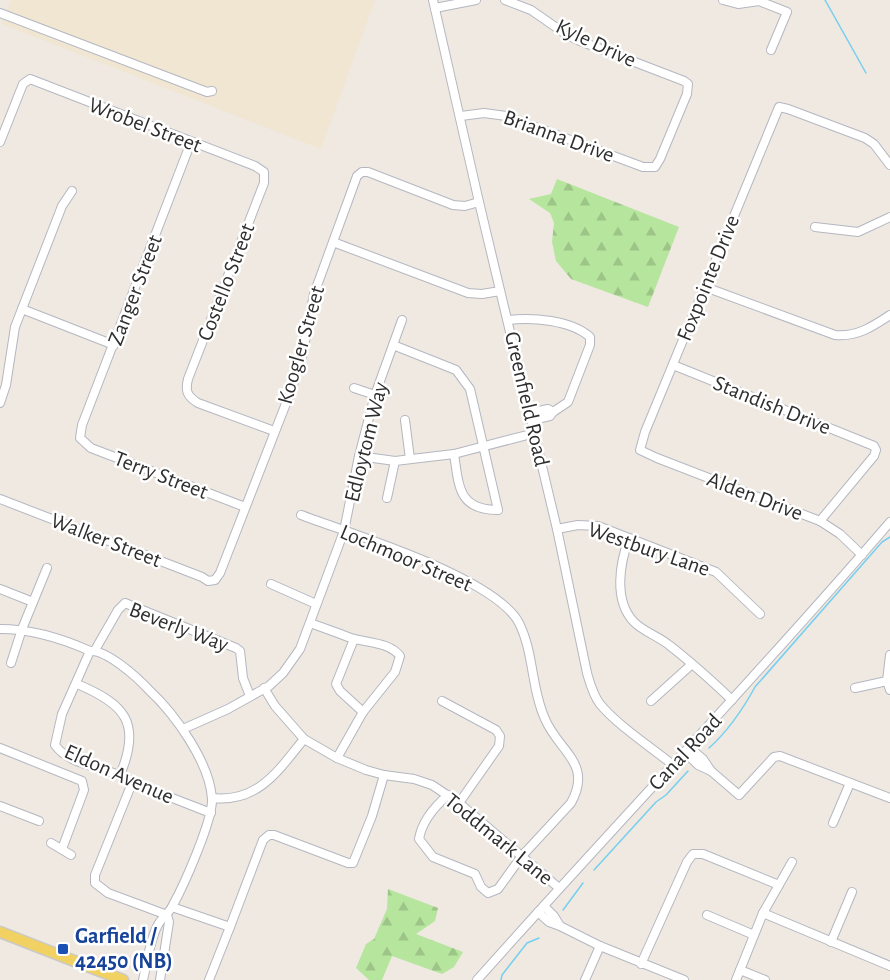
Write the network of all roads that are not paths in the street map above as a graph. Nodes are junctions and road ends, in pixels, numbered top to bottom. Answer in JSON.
{"nodes":[{"id":1,"x":476,"y":0,"type":"edge"},
{"id":2,"x":505,"y":0,"type":"edge"},
{"id":3,"x":723,"y":0,"type":"edge"},
{"id":4,"x":434,"y":4,"type":"edge"},
{"id":5,"x":0,"y":13,"type":"edge"},
{"id":6,"x":771,"y":50,"type":"dead end"},
{"id":7,"x":212,"y":91,"type":"dead end"},
{"id":8,"x":461,"y":116,"type":"junction"},
{"id":9,"x":0,"y":142,"type":"edge"},
{"id":10,"x":191,"y":142,"type":"junction"},
{"id":11,"x":890,"y":165,"type":"edge"},
{"id":12,"x":655,"y":167,"type":"joint"},
{"id":13,"x":264,"y":171,"type":"joint"},
{"id":14,"x":72,"y":191,"type":"dead end"},
{"id":15,"x":479,"y":202,"type":"junction"},
{"id":16,"x":890,"y":217,"type":"edge"},
{"id":17,"x":815,"y":227,"type":"dead end"},
{"id":18,"x":333,"y":243,"type":"junction"},
{"id":19,"x":705,"y":286,"type":"junction"},
{"id":20,"x":500,"y":291,"type":"junction"},
{"id":21,"x":22,"y":309,"type":"junction"},
{"id":22,"x":890,"y":315,"type":"edge"},
{"id":23,"x":508,"y":320,"type":"junction"},
{"id":24,"x":402,"y":321,"type":"dead end"},
{"id":25,"x":114,"y":345,"type":"junction"},
{"id":26,"x":393,"y":345,"type":"junction"},
{"id":27,"x":673,"y":365,"type":"junction"},
{"id":28,"x":354,"y":388,"type":"dead end"},
{"id":29,"x":375,"y":395,"type":"junction"},
{"id":30,"x":0,"y":403,"type":"edge"},
{"id":31,"x":531,"y":416,"type":"junction"},
{"id":32,"x":405,"y":420,"type":"dead end"},
{"id":33,"x":274,"y":431,"type":"junction"},
{"id":34,"x":535,"y":433,"type":"junction"},
{"id":35,"x":80,"y":438,"type":"joint"},
{"id":36,"x":484,"y":446,"type":"junction"},
{"id":37,"x":640,"y":450,"type":"joint"},
{"id":38,"x":454,"y":453,"type":"junction"},
{"id":39,"x":359,"y":456,"type":"junction"},
{"id":40,"x":410,"y":459,"type":"junction"},
{"id":41,"x":395,"y":461,"type":"junction"},
{"id":42,"x":387,"y":498,"type":"dead end"},
{"id":43,"x":0,"y":499,"type":"edge"},
{"id":44,"x":245,"y":507,"type":"junction"},
{"id":45,"x":301,"y":515,"type":"dead end"},
{"id":46,"x":820,"y":521,"type":"junction"},
{"id":47,"x":890,"y":522,"type":"edge"},
{"id":48,"x":557,"y":530,"type":"junction"},
{"id":49,"x":344,"y":531,"type":"junction"},
{"id":50,"x":629,"y":538,"type":"junction"},
{"id":51,"x":862,"y":555,"type":"junction"},
{"id":52,"x":46,"y":568,"type":"dead end"},
{"id":53,"x":213,"y":582,"type":"joint"},
{"id":54,"x":271,"y":584,"type":"dead end"},
{"id":55,"x":0,"y":589,"type":"edge"},
{"id":56,"x":33,"y":602,"type":"junction"},
{"id":57,"x":316,"y":604,"type":"junction"},
{"id":58,"x":760,"y":614,"type":"dead end"},
{"id":59,"x":310,"y":623,"type":"junction"},
{"id":60,"x":0,"y":629,"type":"edge"},
{"id":61,"x":22,"y":629,"type":"junction"},
{"id":62,"x":354,"y":639,"type":"junction"},
{"id":63,"x":92,"y":650,"type":"junction"},
{"id":64,"x":890,"y":655,"type":"edge"},
{"id":65,"x":12,"y":663,"type":"dead end"},
{"id":66,"x":692,"y":664,"type":"junction"},
{"id":67,"x":76,"y":684,"type":"junction"},
{"id":68,"x":889,"y":685,"type":"edge"},
{"id":69,"x":264,"y":688,"type":"junction"},
{"id":70,"x":855,"y":688,"type":"dead end"},
{"id":71,"x":250,"y":696,"type":"junction"},
{"id":72,"x":442,"y":700,"type":"dead end"},
{"id":73,"x":732,"y":700,"type":"junction"},
{"id":74,"x":651,"y":701,"type":"dead end"},
{"id":75,"x":363,"y":712,"type":"junction"},
{"id":76,"x":183,"y":729,"type":"junction"},
{"id":77,"x":304,"y":739,"type":"junction"},
{"id":78,"x":0,"y":748,"type":"edge"},
{"id":79,"x":688,"y":750,"type":"junction"},
{"id":80,"x":338,"y":758,"type":"junction"},
{"id":81,"x":673,"y":765,"type":"junction"},
{"id":82,"x":120,"y":775,"type":"junction"},
{"id":83,"x":384,"y":775,"type":"junction"},
{"id":84,"x":132,"y":783,"type":"junction"},
{"id":85,"x":850,"y":783,"type":"junction"},
{"id":86,"x":448,"y":795,"type":"junction"},
{"id":87,"x":212,"y":798,"type":"junction"},
{"id":88,"x":890,"y":798,"type":"edge"},
{"id":89,"x":459,"y":803,"type":"junction"},
{"id":90,"x":0,"y":806,"type":"edge"},
{"id":91,"x":211,"y":813,"type":"junction"},
{"id":92,"x":39,"y":821,"type":"dead end"},
{"id":93,"x":832,"y":823,"type":"dead end"},
{"id":94,"x":51,"y":843,"type":"dead end"},
{"id":95,"x":62,"y":849,"type":"junction"},
{"id":96,"x":71,"y":855,"type":"dead end"},
{"id":97,"x":521,"y":857,"type":"junction"},
{"id":98,"x":792,"y":862,"type":"dead end"},
{"id":99,"x":779,"y":885,"type":"junction"},
{"id":100,"x":559,"y":888,"type":"junction"},
{"id":101,"x":852,"y":892,"type":"dead end"},
{"id":102,"x":541,"y":909,"type":"junction"},
{"id":103,"x":170,"y":911,"type":"junction"},
{"id":104,"x":764,"y":913,"type":"junction"},
{"id":105,"x":707,"y":915,"type":"dead end"},
{"id":106,"x":230,"y":927,"type":"junction"},
{"id":107,"x":0,"y":932,"type":"edge"},
{"id":108,"x":754,"y":935,"type":"junction"},
{"id":109,"x":831,"y":942,"type":"junction"},
{"id":110,"x":600,"y":946,"type":"junction"},
{"id":111,"x":641,"y":964,"type":"junction"},
{"id":112,"x":890,"y":966,"type":"edge"},
{"id":113,"x":740,"y":970,"type":"junction"},
{"id":114,"x":665,"y":976,"type":"edge"},
{"id":115,"x":123,"y":980,"type":"edge"},
{"id":116,"x":143,"y":980,"type":"edge"},
{"id":117,"x":160,"y":980,"type":"edge"},
{"id":118,"x":209,"y":980,"type":"edge"},
{"id":119,"x":477,"y":980,"type":"edge"},
{"id":120,"x":585,"y":980,"type":"edge"},
{"id":121,"x":684,"y":980,"type":"edge"},
{"id":122,"x":736,"y":980,"type":"edge"},
{"id":123,"x":765,"y":980,"type":"edge"}],
"edges":[{"from":1,"to":4,"type":"street"},
{"from":2,"to":12,"type":"street","name":"Kyle Drive"},
{"from":3,"to":6,"type":"street"},
{"from":4,"to":8,"type":"street","name":"Greenfield Road"},
{"from":5,"to":7,"type":"street"},
{"from":8,"to":12,"type":"street","name":"Brianna Drive"},
{"from":8,"to":15,"type":"street","name":"Greenfield Road"},
{"from":9,"to":10,"type":"street","name":"Wrobel Street"},
{"from":10,"to":13,"type":"street","name":"Wrobel Street"},
{"from":10,"to":25,"type":"street","name":"Zanger Street"},
{"from":11,"to":19,"type":"street","name":"Foxpointe Drive"},
{"from":13,"to":33,"type":"street","name":"Costello Street"},
{"from":14,"to":21,"type":"street"},
{"from":15,"to":18,"type":"street","name":"Koogler Street"},
{"from":15,"to":20,"type":"street","name":"Greenfield Road"},
{"from":16,"to":17,"type":"street"},
{"from":18,"to":20,"type":"street"},
{"from":18,"to":33,"type":"street","name":"Koogler Street"},
{"from":19,"to":22,"type":"street"},
{"from":19,"to":27,"type":"street","name":"Foxpointe Drive"},
{"from":20,"to":23,"type":"street","name":"Greenfield Road"},
{"from":21,"to":25,"type":"street"},
{"from":21,"to":30,"type":"street"},
{"from":23,"to":31,"type":"street","name":"Greenfield Road"},
{"from":23,"to":31,"type":"street"},
{"from":24,"to":26,"type":"street","name":"Edloytom Way"},
{"from":25,"to":35,"type":"street","name":"Zanger Street"},
{"from":26,"to":29,"type":"street","name":"Edloytom Way"},
{"from":26,"to":36,"type":"street"},
{"from":27,"to":37,"type":"street","name":"Foxpointe Drive"},
{"from":27,"to":46,"type":"street","name":"Standish Drive"},
{"from":28,"to":29,"type":"street"},
{"from":29,"to":39,"type":"street","name":"Edloytom Way"},
{"from":31,"to":34,"type":"street","name":"Greenfield Road"},
{"from":32,"to":40,"type":"street"},
{"from":33,"to":44,"type":"street","name":"Koogler Street"},
{"from":34,"to":36,"type":"street"},
{"from":34,"to":48,"type":"street","name":"Greenfield Road"},
{"from":35,"to":44,"type":"street","name":"Terry Street"},
{"from":36,"to":38,"type":"street"},
{"from":36,"to":38,"type":"street"},
{"from":37,"to":46,"type":"street","name":"Alden Drive"},
{"from":38,"to":40,"type":"street"},
{"from":39,"to":41,"type":"street"},
{"from":39,"to":49,"type":"street","name":"Edloytom Way"},
{"from":40,"to":41,"type":"street"},
{"from":41,"to":42,"type":"street"},
{"from":43,"to":53,"type":"street","name":"Walker Street"},
{"from":44,"to":53,"type":"street","name":"Koogler Street"},
{"from":45,"to":49,"type":"street","name":"Lochmoor Street"},
{"from":46,"to":51,"type":"street","name":"Alden Drive"},
{"from":47,"to":51,"type":"street","name":"Canal Road"},
{"from":48,"to":50,"type":"street","name":"Westbury Lane"},
{"from":48,"to":81,"type":"street","name":"Greenfield Road"},
{"from":49,"to":57,"type":"street","name":"Edloytom Way"},
{"from":49,"to":97,"type":"street","name":"Lochmoor Street"},
{"from":50,"to":58,"type":"street","name":"Westbury Lane"},
{"from":50,"to":66,"type":"street"},
{"from":51,"to":73,"type":"street","name":"Canal Road"},
{"from":52,"to":56,"type":"street"},
{"from":54,"to":57,"type":"street"},
{"from":55,"to":56,"type":"street"},
{"from":56,"to":61,"type":"street"},
{"from":57,"to":59,"type":"street","name":"Edloytom Way"},
{"from":59,"to":62,"type":"street"},
{"from":59,"to":69,"type":"street","name":"Edloytom Way"},
{"from":60,"to":61,"type":"street"},
{"from":61,"to":63,"type":"street"},
{"from":61,"to":65,"type":"street"},
{"from":62,"to":75,"type":"street"},
{"from":62,"to":75,"type":"street"},
{"from":63,"to":67,"type":"street","name":"Eldon Avenue"},
{"from":63,"to":71,"type":"street","name":"Beverly Way"},
{"from":63,"to":76,"type":"street"},
{"from":64,"to":68,"type":"street"},
{"from":66,"to":73,"type":"street"},
{"from":66,"to":74,"type":"street"},
{"from":67,"to":82,"type":"street"},
{"from":67,"to":82,"type":"street","name":"Eldon Avenue"},
{"from":68,"to":70,"type":"street"},
{"from":69,"to":71,"type":"street","name":"Edloytom Way"},
{"from":69,"to":77,"type":"street"},
{"from":71,"to":76,"type":"street"},
{"from":72,"to":89,"type":"street"},
{"from":73,"to":79,"type":"street","name":"Canal Road"},
{"from":75,"to":80,"type":"street"},
{"from":76,"to":87,"type":"street"},
{"from":77,"to":80,"type":"street"},
{"from":77,"to":87,"type":"street"},
{"from":78,"to":95,"type":"street"},
{"from":79,"to":81,"type":"street","name":"Canal Road"},
{"from":79,"to":85,"type":"street"},
{"from":80,"to":83,"type":"street","name":"Toddmark Lane"},
{"from":81,"to":100,"type":"street","name":"Canal Road"},
{"from":82,"to":84,"type":"street","name":"Eldon Avenue"},
{"from":83,"to":86,"type":"street","name":"Toddmark Lane"},
{"from":83,"to":106,"type":"street"},
{"from":84,"to":91,"type":"street","name":"Eldon Avenue"},
{"from":84,"to":103,"type":"street"},
{"from":85,"to":88,"type":"street"},
{"from":85,"to":93,"type":"street"},
{"from":86,"to":89,"type":"street","name":"Toddmark Lane"},
{"from":86,"to":97,"type":"street","name":"Lochmoor Street"},
{"from":87,"to":91,"type":"street"},
{"from":89,"to":97,"type":"street","name":"Toddmark Lane"},
{"from":90,"to":92,"type":"street"},
{"from":91,"to":103,"type":"street"},
{"from":94,"to":95,"type":"street"},
{"from":95,"to":96,"type":"street"},
{"from":97,"to":100,"type":"street","name":"Toddmark Lane"},
{"from":98,"to":99,"type":"street"},
{"from":99,"to":104,"type":"street"},
{"from":99,"to":111,"type":"street"},
{"from":100,"to":102,"type":"street","name":"Canal Road"},
{"from":101,"to":109,"type":"street"},
{"from":102,"to":110,"type":"street"},
{"from":102,"to":119,"type":"street","name":"Canal Road"},
{"from":103,"to":106,"type":"street"},
{"from":103,"to":116,"type":"street"},
{"from":103,"to":117,"type":"street"},
{"from":104,"to":108,"type":"street"},
{"from":104,"to":109,"type":"street"},
{"from":105,"to":108,"type":"street"},
{"from":106,"to":118,"type":"street"},
{"from":107,"to":115,"type":"main road"},
{"from":108,"to":113,"type":"street"},
{"from":109,"to":112,"type":"street"},
{"from":110,"to":111,"type":"street"},
{"from":110,"to":120,"type":"street"},
{"from":111,"to":114,"type":"street"},
{"from":113,"to":122,"type":"street"},
{"from":113,"to":123,"type":"street"},
{"from":114,"to":121,"type":"street"}]}
